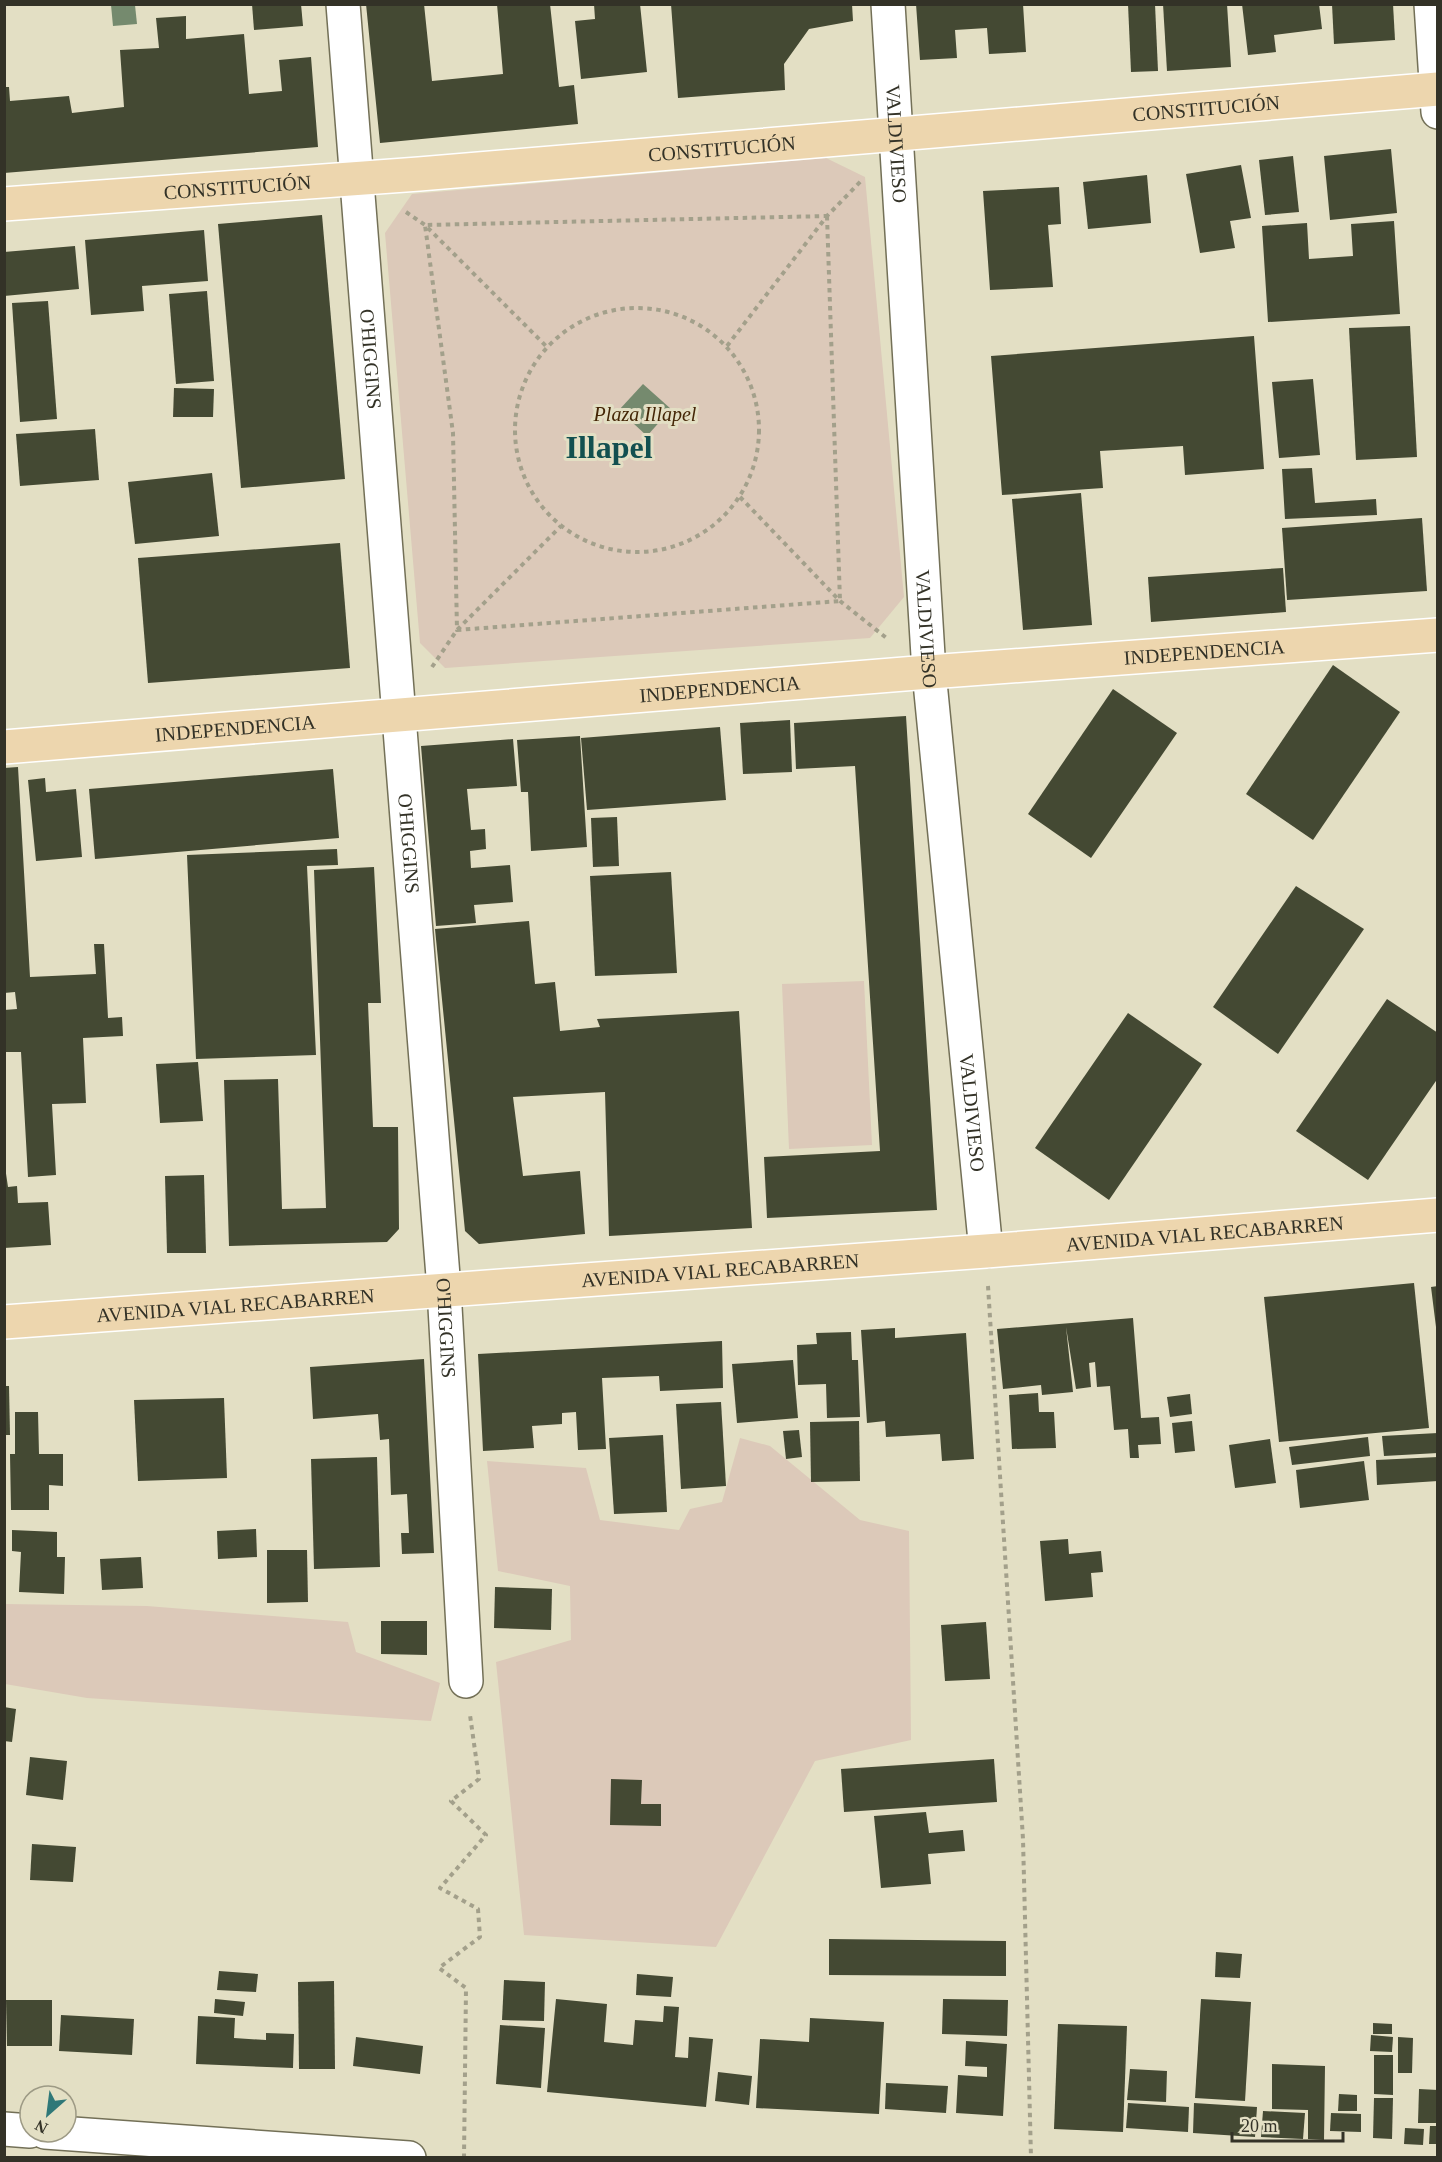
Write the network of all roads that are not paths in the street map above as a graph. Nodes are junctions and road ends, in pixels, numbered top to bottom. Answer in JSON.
{"nodes":[{"id":1,"x":344,"y":4,"type":"edge"},
{"id":2,"x":888,"y":4,"type":"edge"},
{"id":3,"x":1431,"y":4,"type":"edge"},
{"id":4,"x":1437,"y":97,"type":"edge"},
{"id":5,"x":897,"y":133,"type":"junction"},
{"id":6,"x":356,"y":177,"type":"junction"},
{"id":7,"x":4,"y":204,"type":"edge"},
{"id":8,"x":1437,"y":635,"type":"edge"},
{"id":9,"x":929,"y":672,"type":"junction"},
{"id":10,"x":400,"y":715,"type":"junction"},
{"id":11,"x":4,"y":747,"type":"edge"},
{"id":12,"x":1437,"y":1215,"type":"edge"},
{"id":13,"x":986,"y":1251,"type":"junction"},
{"id":14,"x":444,"y":1289,"type":"junction"},
{"id":15,"x":4,"y":1322,"type":"edge"},
{"id":16,"x":465,"y":1681,"type":"road end"},
{"id":17,"x":78,"y":2134,"type":"edge"},
{"id":18,"x":409,"y":2157,"type":"edge"}],
"edges":[{"from":1,"to":6,"type":"street","name":"O'HIGGINS"},
{"from":2,"to":5,"type":"street","name":"VALDIVIESO"},
{"from":3,"to":4,"type":"street"},
{"from":4,"to":5,"type":"main road","name":"CONSTITUCIÓN"},
{"from":5,"to":6,"type":"main road","name":"CONSTITUCIÓN"},
{"from":5,"to":9,"type":"street","name":"VALDIVIESO"},
{"from":6,"to":7,"type":"main road","name":"CONSTITUCIÓN"},
{"from":6,"to":10,"type":"street","name":"O'HIGGINS"},
{"from":8,"to":9,"type":"main road","name":"INDEPENDENCIA"},
{"from":9,"to":10,"type":"main road","name":"INDEPENDENCIA"},
{"from":9,"to":13,"type":"street","name":"VALDIVIESO"},
{"from":10,"to":11,"type":"main road","name":"INDEPENDENCIA"},
{"from":10,"to":14,"type":"street","name":"O'HIGGINS"},
{"from":12,"to":13,"type":"main road","name":"AVENIDA VIAL RECABARREN"},
{"from":13,"to":14,"type":"main road","name":"AVENIDA VIAL RECABARREN"},
{"from":14,"to":15,"type":"main road","name":"AVENIDA VIAL RECABARREN"},
{"from":14,"to":16,"type":"street","name":"O'HIGGINS"},
{"from":17,"to":18,"type":"street"}]}
